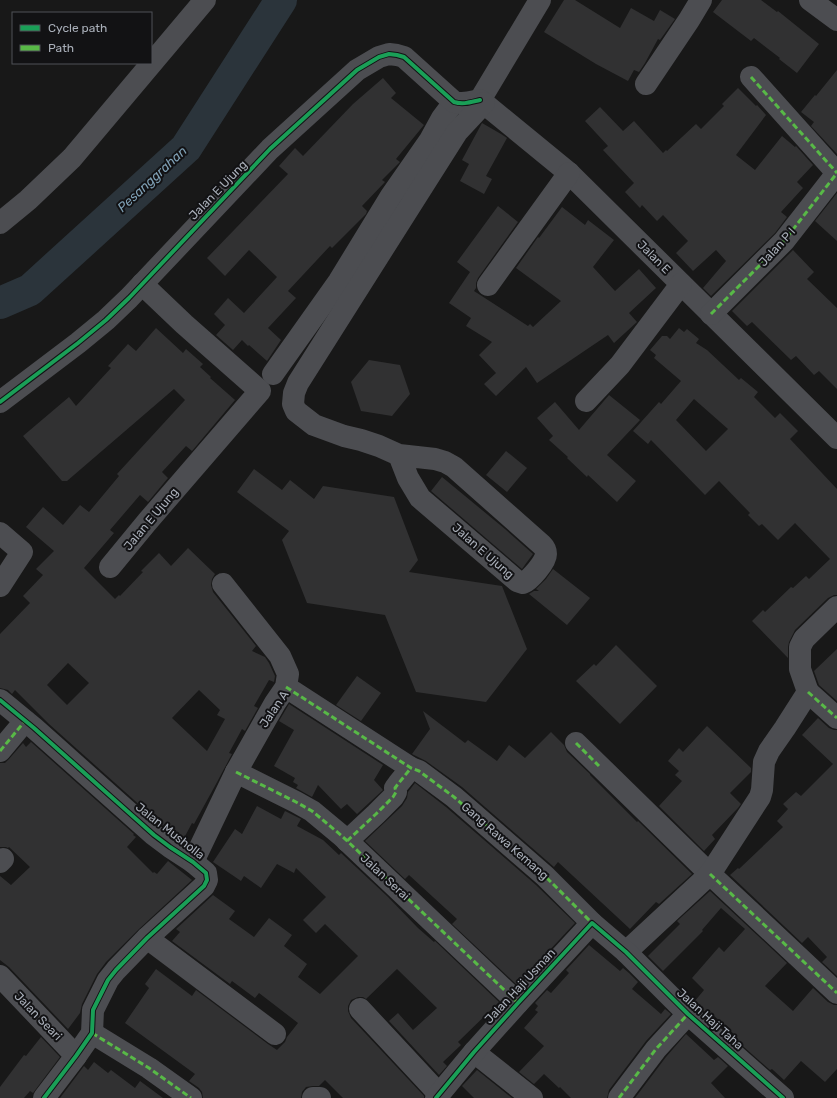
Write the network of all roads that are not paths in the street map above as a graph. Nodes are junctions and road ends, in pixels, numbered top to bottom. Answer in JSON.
{"nodes":[{"id":1,"x":205,"y":0,"type":"edge"},
{"id":2,"x":540,"y":0,"type":"edge"},
{"id":3,"x":701,"y":0,"type":"edge"},
{"id":4,"x":810,"y":0,"type":"edge"},
{"id":5,"x":837,"y":20,"type":"edge"},
{"id":6,"x":152,"y":63,"type":"edge"},
{"id":7,"x":151,"y":64,"type":"edge"},
{"id":8,"x":751,"y":77,"type":"dead end"},
{"id":9,"x":646,"y":84,"type":"dead end"},
{"id":10,"x":482,"y":101,"type":"junction"},
{"id":11,"x":452,"y":108,"type":"junction"},
{"id":12,"x":569,"y":173,"type":"junction"},
{"id":13,"x":837,"y":173,"type":"edge"},
{"id":14,"x":0,"y":223,"type":"edge"},
{"id":15,"x":142,"y":284,"type":"junction"},
{"id":16,"x":681,"y":284,"type":"junction"},
{"id":17,"x":488,"y":285,"type":"dead end"},
{"id":18,"x":711,"y":314,"type":"junction"},
{"id":19,"x":273,"y":374,"type":"dead end"},
{"id":20,"x":586,"y":401,"type":"dead end"},
{"id":21,"x":0,"y":402,"type":"edge"},
{"id":22,"x":837,"y":438,"type":"edge"},
{"id":23,"x":399,"y":455,"type":"junction"},
{"id":24,"x":0,"y":533,"type":"edge"},
{"id":25,"x":110,"y":567,"type":"dead end"},
{"id":26,"x":223,"y":584,"type":"dead end"},
{"id":27,"x":0,"y":586,"type":"edge"},
{"id":28,"x":837,"y":608,"type":"edge"},
{"id":29,"x":286,"y":687,"type":"junction"},
{"id":30,"x":808,"y":692,"type":"junction"},
{"id":31,"x":0,"y":700,"type":"edge"},
{"id":32,"x":837,"y":718,"type":"edge"},
{"id":33,"x":25,"y":721,"type":"junction"},
{"id":34,"x":576,"y":743,"type":"dead end"},
{"id":35,"x":0,"y":750,"type":"edge"},
{"id":36,"x":411,"y":768,"type":"junction"},
{"id":37,"x":236,"y":772,"type":"junction"},
{"id":38,"x":347,"y":841,"type":"junction"},
{"id":39,"x":193,"y":862,"type":"junction"},
{"id":40,"x":710,"y":874,"type":"junction"},
{"id":41,"x":592,"y":923,"type":"junction"},
{"id":42,"x":147,"y":938,"type":"junction"},
{"id":43,"x":626,"y":952,"type":"junction"},
{"id":44,"x":0,"y":976,"type":"edge"},
{"id":45,"x":837,"y":993,"type":"edge"},
{"id":46,"x":518,"y":1002,"type":"junction"},
{"id":47,"x":360,"y":1009,"type":"dead end"},
{"id":48,"x":688,"y":1014,"type":"junction"},
{"id":49,"x":92,"y":1032,"type":"junction"},
{"id":50,"x":275,"y":1034,"type":"dead end"},
{"id":51,"x":474,"y":1052,"type":"junction"},
{"id":52,"x":76,"y":1056,"type":"junction"},
{"id":53,"x":438,"y":1096,"type":"edge"},
{"id":54,"x":44,"y":1098,"type":"edge"},
{"id":55,"x":191,"y":1098,"type":"edge"},
{"id":56,"x":313,"y":1098,"type":"edge"},
{"id":57,"x":320,"y":1098,"type":"edge"},
{"id":58,"x":532,"y":1098,"type":"edge"},
{"id":59,"x":619,"y":1098,"type":"edge"},
{"id":60,"x":783,"y":1098,"type":"edge"}],
"edges":[{"from":1,"to":6,"type":"street"},
{"from":2,"to":10,"type":"street"},
{"from":3,"to":9,"type":"street"},
{"from":4,"to":5,"type":"street"},
{"from":7,"to":14,"type":"street"},
{"from":8,"to":13,"type":"street","name":"Jalan P I"},
{"from":10,"to":11,"type":"street"},
{"from":10,"to":12,"type":"street","name":"Jalan E"},
{"from":10,"to":23,"type":"street","name":"Jalan E Ujung"},
{"from":11,"to":15,"type":"street","name":"Jalan E Ujung"},
{"from":11,"to":19,"type":"street"},
{"from":12,"to":16,"type":"street","name":"Jalan E"},
{"from":12,"to":17,"type":"street"},
{"from":13,"to":18,"type":"street","name":"Jalan P I"},
{"from":15,"to":21,"type":"street","name":"Jalan E Ujung"},
{"from":15,"to":25,"type":"street","name":"Jalan E Ujung"},
{"from":16,"to":18,"type":"street","name":"Jalan E"},
{"from":16,"to":20,"type":"street"},
{"from":18,"to":22,"type":"street","name":"Jalan E"},
{"from":23,"to":23,"type":"street","name":"Jalan E Ujung"},
{"from":24,"to":27,"type":"street"},
{"from":26,"to":29,"type":"street"},
{"from":28,"to":30,"type":"street"},
{"from":29,"to":36,"type":"street","name":"Jalan A"},
{"from":29,"to":37,"type":"street","name":"Jalan A"},
{"from":30,"to":32,"type":"street"},
{"from":30,"to":40,"type":"street"},
{"from":31,"to":33,"type":"street","name":"Jalan Musholla"},
{"from":33,"to":35,"type":"street"},
{"from":33,"to":39,"type":"street","name":"Jalan Musholla"},
{"from":34,"to":40,"type":"street"},
{"from":36,"to":38,"type":"street"},
{"from":36,"to":41,"type":"street","name":"Gang Rawa Kemang"},
{"from":37,"to":38,"type":"street","name":"Jalan Serai"},
{"from":37,"to":39,"type":"street","name":"Jalan A"},
{"from":38,"to":46,"type":"street","name":"Jalan Serai"},
{"from":39,"to":42,"type":"street","name":"Jalan Musholla"},
{"from":40,"to":43,"type":"street"},
{"from":40,"to":45,"type":"street"},
{"from":41,"to":43,"type":"street"},
{"from":41,"to":46,"type":"street","name":"Jalan Haji Usman"},
{"from":42,"to":49,"type":"street","name":"Jalan Musholla"},
{"from":42,"to":50,"type":"street"},
{"from":43,"to":48,"type":"street","name":"Jalan Haji Taha"},
{"from":44,"to":52,"type":"street","name":"Jalan Seari"},
{"from":46,"to":51,"type":"street","name":"Jalan Haji Usman"},
{"from":47,"to":53,"type":"street"},
{"from":48,"to":59,"type":"street"},
{"from":48,"to":60,"type":"street","name":"Jalan Haji Taha"},
{"from":49,"to":52,"type":"street"},
{"from":49,"to":55,"type":"street"},
{"from":51,"to":53,"type":"street","name":"Jalan Haji Usman"},
{"from":51,"to":58,"type":"street"},
{"from":52,"to":54,"type":"street"},
{"from":56,"to":57,"type":"street"}]}
